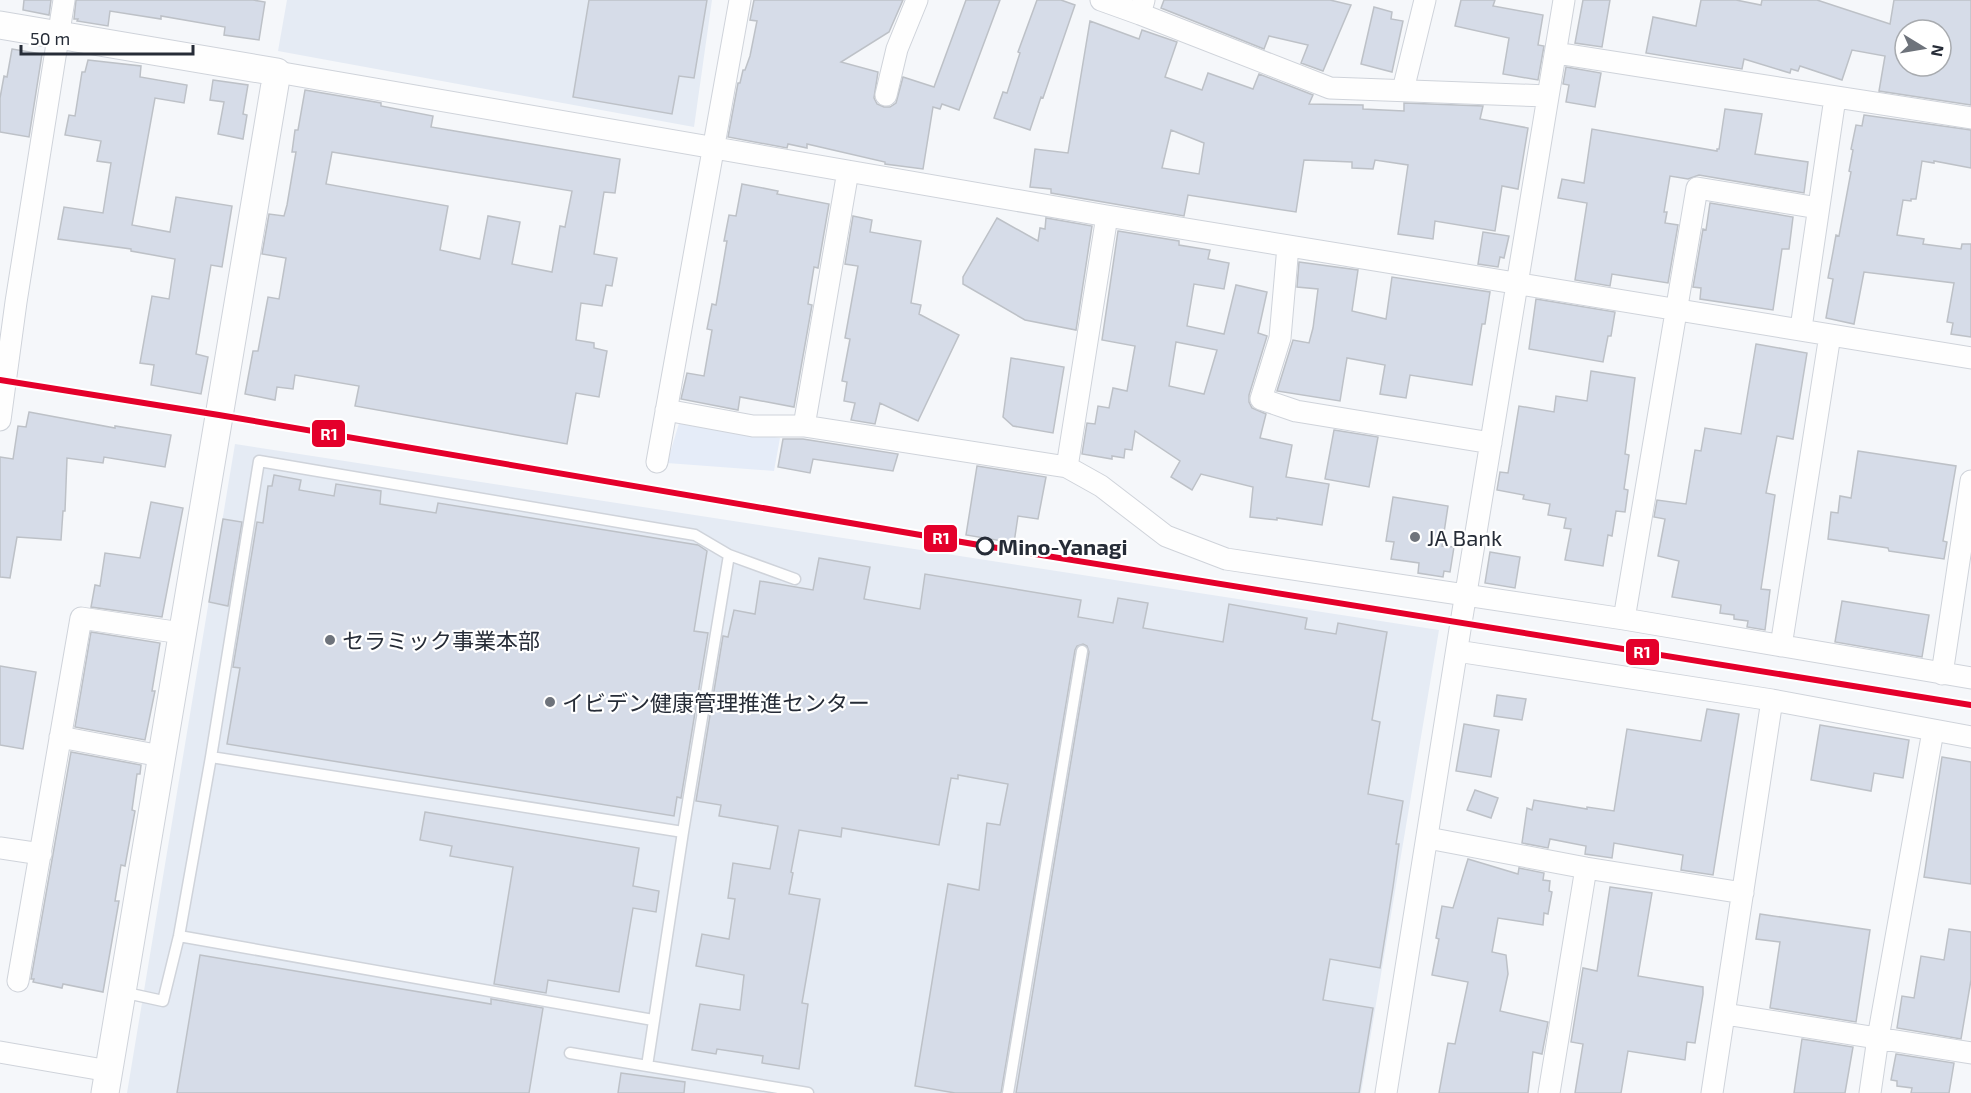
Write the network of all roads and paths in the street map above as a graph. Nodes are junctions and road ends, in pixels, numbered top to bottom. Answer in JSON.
{"nodes":[{"id":1,"x":64,"y":0,"type":"edge"},
{"id":2,"x":740,"y":0,"type":"edge"},
{"id":3,"x":917,"y":0,"type":"edge"},
{"id":4,"x":1101,"y":0,"type":"edge"},
{"id":5,"x":1425,"y":0,"type":"edge"},
{"id":6,"x":1564,"y":0,"type":"edge"},
{"id":7,"x":1142,"y":7,"type":"edge"},
{"id":8,"x":0,"y":24,"type":"edge"},
{"id":9,"x":59,"y":34,"type":"junction"},
{"id":10,"x":1556,"y":53,"type":"junction"},
{"id":11,"x":277,"y":72,"type":"junction"},
{"id":12,"x":1403,"y":90,"type":"junction"},
{"id":13,"x":886,"y":95,"type":"dead end"},
{"id":14,"x":1548,"y":96,"type":"junction"},
{"id":15,"x":1835,"y":98,"type":"junction"},
{"id":16,"x":1971,"y":118,"type":"edge"},
{"id":17,"x":713,"y":147,"type":"junction"},
{"id":18,"x":848,"y":171,"type":"junction"},
{"id":19,"x":1818,"y":208,"type":"junction"},
{"id":20,"x":1107,"y":216,"type":"junction"},
{"id":21,"x":1288,"y":246,"type":"junction"},
{"id":22,"x":1518,"y":283,"type":"junction"},
{"id":23,"x":1676,"y":308,"type":"junction"},
{"id":24,"x":1801,"y":328,"type":"junction"},
{"id":25,"x":1830,"y":335,"type":"junction"},
{"id":26,"x":1971,"y":358,"type":"edge"},
{"id":27,"x":666,"y":410,"type":"junction"},
{"id":28,"x":0,"y":420,"type":"edge"},
{"id":29,"x":804,"y":426,"type":"junction"},
{"id":30,"x":1491,"y":443,"type":"junction"},
{"id":31,"x":657,"y":462,"type":"dead end"},
{"id":32,"x":1067,"y":468,"type":"junction"},
{"id":33,"x":1971,"y":481,"type":"edge"},
{"id":34,"x":729,"y":555,"type":"junction"},
{"id":35,"x":795,"y":579,"type":"dead end"},
{"id":36,"x":1466,"y":595,"type":"junction"},
{"id":37,"x":1624,"y":619,"type":"junction"},
{"id":38,"x":181,"y":633,"type":"junction"},
{"id":39,"x":1781,"y":646,"type":"junction"},
{"id":40,"x":1082,"y":651,"type":"dead end"},
{"id":41,"x":1457,"y":651,"type":"junction"},
{"id":42,"x":1942,"y":674,"type":"junction"},
{"id":43,"x":1971,"y":678,"type":"edge"},
{"id":44,"x":1772,"y":700,"type":"junction"},
{"id":45,"x":1933,"y":731,"type":"junction"},
{"id":46,"x":1971,"y":737,"type":"edge"},
{"id":47,"x":60,"y":738,"type":"junction"},
{"id":48,"x":161,"y":756,"type":"junction"},
{"id":49,"x":211,"y":757,"type":"junction"},
{"id":50,"x":683,"y":832,"type":"junction"},
{"id":51,"x":1428,"y":838,"type":"junction"},
{"id":52,"x":0,"y":848,"type":"edge"},
{"id":53,"x":41,"y":854,"type":"junction"},
{"id":54,"x":1586,"y":868,"type":"junction"},
{"id":55,"x":1743,"y":893,"type":"junction"},
{"id":56,"x":179,"y":936,"type":"junction"},
{"id":57,"x":18,"y":981,"type":"dead end"},
{"id":58,"x":122,"y":992,"type":"junction"},
{"id":59,"x":1725,"y":1014,"type":"junction"},
{"id":60,"x":653,"y":1020,"type":"junction"},
{"id":61,"x":1878,"y":1038,"type":"junction"},
{"id":62,"x":0,"y":1052,"type":"edge"},
{"id":63,"x":570,"y":1053,"type":"dead end"},
{"id":64,"x":1971,"y":1053,"type":"edge"},
{"id":65,"x":647,"y":1066,"type":"junction"},
{"id":66,"x":107,"y":1082,"type":"edge"},
{"id":67,"x":808,"y":1093,"type":"edge"},
{"id":68,"x":1008,"y":1093,"type":"edge"},
{"id":69,"x":1386,"y":1093,"type":"edge"},
{"id":70,"x":1549,"y":1093,"type":"edge"},
{"id":71,"x":1712,"y":1093,"type":"edge"},
{"id":72,"x":1870,"y":1093,"type":"edge"}],
"edges":[{"from":1,"to":9,"type":"street"},
{"from":2,"to":17,"type":"street"},
{"from":3,"to":13,"type":"street"},
{"from":4,"to":7,"type":"street"},
{"from":5,"to":12,"type":"street"},
{"from":6,"to":10,"type":"street"},
{"from":7,"to":12,"type":"street"},
{"from":8,"to":9,"type":"street"},
{"from":9,"to":11,"type":"street"},
{"from":9,"to":28,"type":"street"},
{"from":10,"to":14,"type":"street"},
{"from":10,"to":15,"type":"street"},
{"from":11,"to":17,"type":"street"},
{"from":11,"to":38,"type":"street"},
{"from":12,"to":14,"type":"street"},
{"from":14,"to":22,"type":"street"},
{"from":15,"to":16,"type":"street"},
{"from":15,"to":19,"type":"street"},
{"from":17,"to":18,"type":"street"},
{"from":17,"to":27,"type":"street"},
{"from":18,"to":20,"type":"street"},
{"from":18,"to":29,"type":"street"},
{"from":19,"to":23,"type":"street"},
{"from":19,"to":24,"type":"street"},
{"from":20,"to":21,"type":"street"},
{"from":20,"to":32,"type":"street"},
{"from":21,"to":22,"type":"street"},
{"from":21,"to":30,"type":"street"},
{"from":22,"to":23,"type":"street"},
{"from":22,"to":30,"type":"street"},
{"from":23,"to":24,"type":"street"},
{"from":23,"to":37,"type":"street"},
{"from":24,"to":25,"type":"street"},
{"from":25,"to":26,"type":"street"},
{"from":25,"to":39,"type":"street"},
{"from":27,"to":29,"type":"street"},
{"from":27,"to":31,"type":"street"},
{"from":29,"to":32,"type":"street"},
{"from":30,"to":36,"type":"street"},
{"from":32,"to":36,"type":"street"},
{"from":33,"to":42,"type":"street"},
{"from":34,"to":35,"type":"lane"},
{"from":34,"to":49,"type":"lane"},
{"from":34,"to":50,"type":"lane"},
{"from":36,"to":37,"type":"street"},
{"from":36,"to":41,"type":"street"},
{"from":37,"to":39,"type":"street"},
{"from":38,"to":47,"type":"street"},
{"from":38,"to":48,"type":"street"},
{"from":39,"to":42,"type":"street"},
{"from":40,"to":68,"type":"lane"},
{"from":41,"to":44,"type":"street"},
{"from":41,"to":51,"type":"street"},
{"from":42,"to":43,"type":"street"},
{"from":44,"to":45,"type":"street"},
{"from":44,"to":55,"type":"street"},
{"from":45,"to":46,"type":"street"},
{"from":45,"to":61,"type":"street"},
{"from":47,"to":48,"type":"street"},
{"from":47,"to":53,"type":"street"},
{"from":48,"to":58,"type":"street"},
{"from":49,"to":50,"type":"lane"},
{"from":49,"to":56,"type":"lane"},
{"from":50,"to":60,"type":"lane"},
{"from":51,"to":54,"type":"street"},
{"from":51,"to":69,"type":"street"},
{"from":52,"to":53,"type":"street"},
{"from":53,"to":57,"type":"street"},
{"from":54,"to":55,"type":"street"},
{"from":54,"to":70,"type":"street"},
{"from":55,"to":59,"type":"street"},
{"from":56,"to":58,"type":"lane"},
{"from":56,"to":60,"type":"lane"},
{"from":58,"to":66,"type":"street"},
{"from":59,"to":61,"type":"street"},
{"from":59,"to":71,"type":"street"},
{"from":60,"to":65,"type":"lane"},
{"from":61,"to":64,"type":"street"},
{"from":61,"to":72,"type":"street"},
{"from":62,"to":66,"type":"street"},
{"from":63,"to":65,"type":"lane"},
{"from":65,"to":67,"type":"lane"}]}
